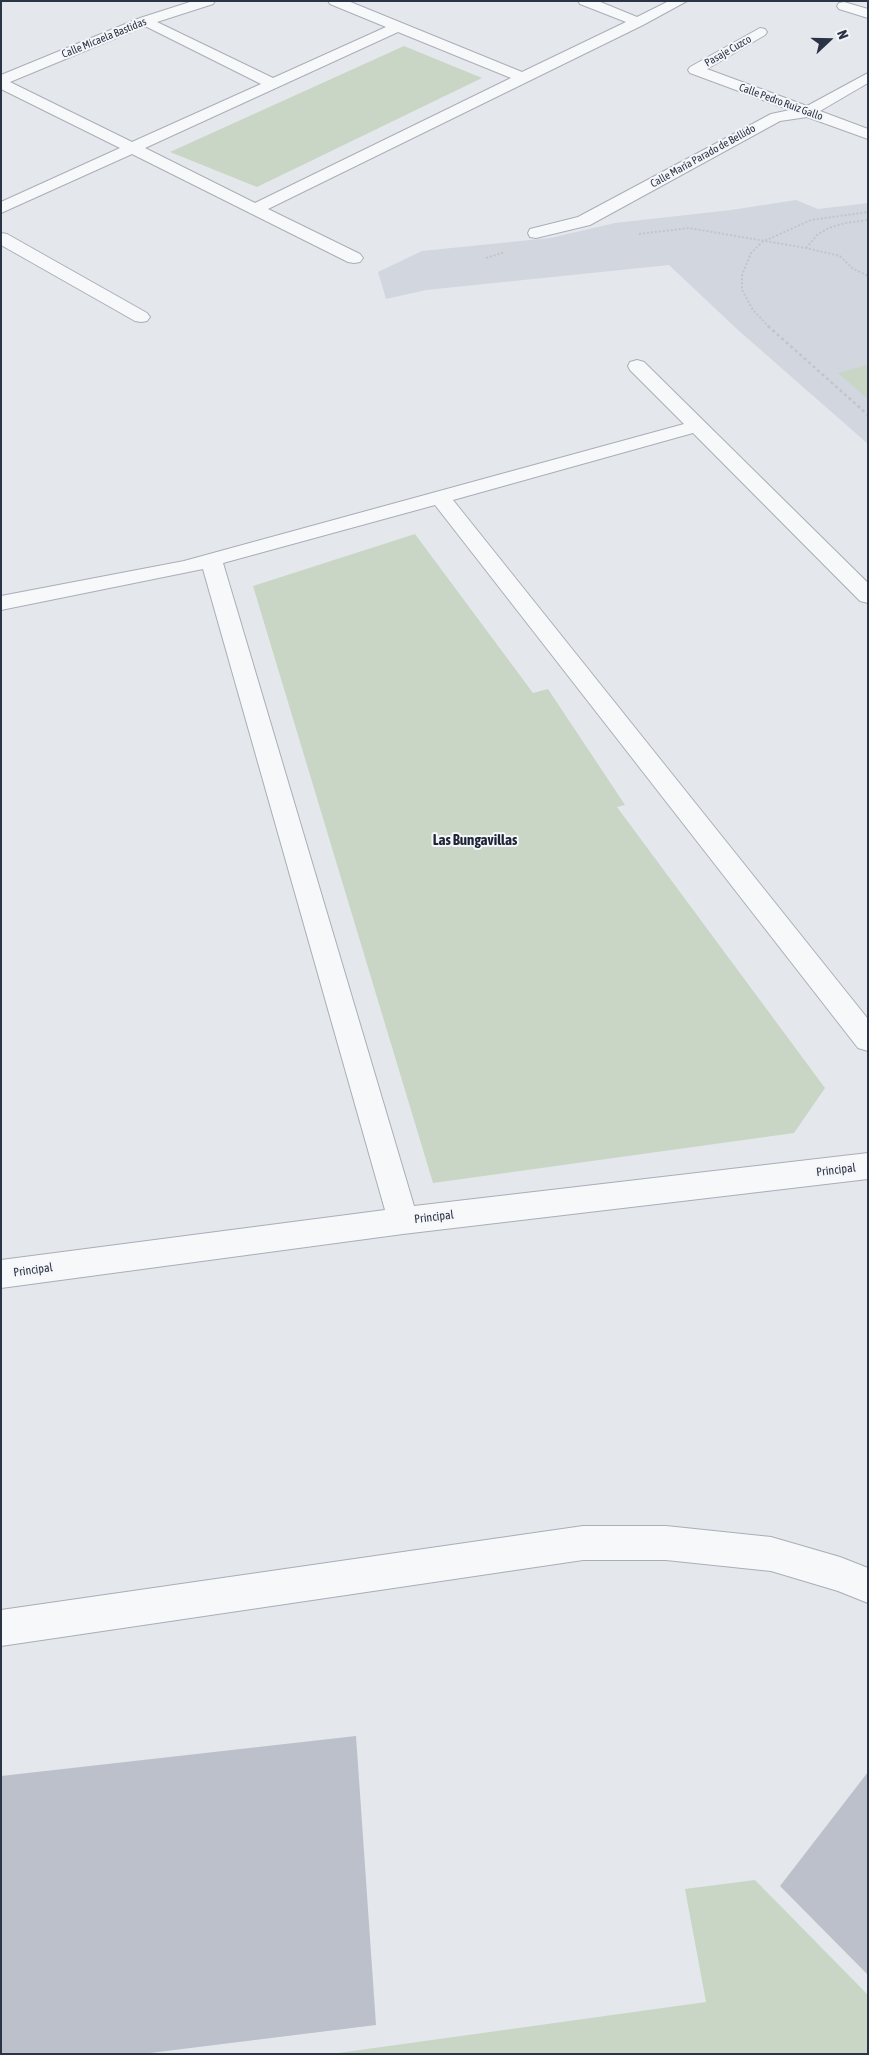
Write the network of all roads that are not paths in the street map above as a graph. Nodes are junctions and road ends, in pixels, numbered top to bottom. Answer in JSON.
{"nodes":[{"id":1,"x":208,"y":1,"type":"edge"},
{"id":2,"x":336,"y":1,"type":"edge"},
{"id":3,"x":585,"y":1,"type":"edge"},
{"id":4,"x":680,"y":1,"type":"edge"},
{"id":5,"x":844,"y":6,"type":"dead end"},
{"id":6,"x":868,"y":14,"type":"edge"},
{"id":7,"x":146,"y":21,"type":"junction"},
{"id":8,"x":638,"y":22,"type":"junction"},
{"id":9,"x":397,"y":27,"type":"junction"},
{"id":10,"x":760,"y":32,"type":"dead end"},
{"id":11,"x":1,"y":61,"type":"edge"},
{"id":12,"x":695,"y":70,"type":"joint"},
{"id":13,"x":17,"y":74,"type":"junction"},
{"id":14,"x":868,"y":77,"type":"edge"},
{"id":15,"x":523,"y":78,"type":"junction"},
{"id":16,"x":1,"y":82,"type":"edge"},
{"id":17,"x":273,"y":84,"type":"junction"},
{"id":18,"x":808,"y":112,"type":"junction"},
{"id":19,"x":868,"y":134,"type":"edge"},
{"id":20,"x":132,"y":148,"type":"junction"},
{"id":21,"x":1,"y":208,"type":"edge"},
{"id":22,"x":255,"y":209,"type":"junction"},
{"id":23,"x":536,"y":233,"type":"dead end"},
{"id":24,"x":1,"y":238,"type":"edge"},
{"id":25,"x":354,"y":258,"type":"dead end"},
{"id":26,"x":141,"y":317,"type":"dead end"},
{"id":27,"x":637,"y":366,"type":"dead end"},
{"id":28,"x":698,"y":426,"type":"junction"},
{"id":29,"x":440,"y":497,"type":"junction"},
{"id":30,"x":211,"y":560,"type":"junction"},
{"id":31,"x":868,"y":596,"type":"edge"},
{"id":32,"x":1,"y":603,"type":"edge"},
{"id":33,"x":868,"y":1040,"type":"edge"},
{"id":34,"x":868,"y":1166,"type":"edge"},
{"id":35,"x":403,"y":1221,"type":"junction"},
{"id":36,"x":1,"y":1274,"type":"edge"},
{"id":37,"x":868,"y":1586,"type":"edge"},
{"id":38,"x":1,"y":1628,"type":"edge"}],
"edges":[{"from":1,"to":7,"type":"street","name":"Calle Micaela Bastidas"},
{"from":2,"to":9,"type":"street"},
{"from":3,"to":8,"type":"street"},
{"from":4,"to":8,"type":"street"},
{"from":5,"to":6,"type":"street"},
{"from":7,"to":13,"type":"street","name":"Calle Micaela Bastidas"},
{"from":7,"to":17,"type":"street"},
{"from":8,"to":15,"type":"street"},
{"from":9,"to":15,"type":"street"},
{"from":9,"to":17,"type":"street"},
{"from":10,"to":12,"type":"street","name":"Pasaje Cuzco"},
{"from":11,"to":13,"type":"street"},
{"from":12,"to":18,"type":"street","name":"Calle Pedro Ruiz Gallo"},
{"from":13,"to":16,"type":"street","name":"Calle Micaela Bastidas"},
{"from":14,"to":18,"type":"street","name":"Calle María Parado de Bellido"},
{"from":15,"to":22,"type":"street"},
{"from":16,"to":20,"type":"street"},
{"from":17,"to":20,"type":"street"},
{"from":18,"to":19,"type":"street","name":"Calle Pedro Ruiz Gallo"},
{"from":18,"to":23,"type":"street","name":"Calle María Parado de Bellido"},
{"from":20,"to":21,"type":"street"},
{"from":20,"to":22,"type":"street"},
{"from":22,"to":25,"type":"street"},
{"from":24,"to":26,"type":"street"},
{"from":27,"to":28,"type":"street"},
{"from":28,"to":29,"type":"street"},
{"from":28,"to":31,"type":"street"},
{"from":29,"to":30,"type":"street"},
{"from":29,"to":33,"type":"street"},
{"from":30,"to":32,"type":"street"},
{"from":30,"to":35,"type":"street"},
{"from":34,"to":35,"type":"street","name":"Principal"},
{"from":35,"to":36,"type":"street","name":"Principal"},
{"from":37,"to":38,"type":"street"}]}
